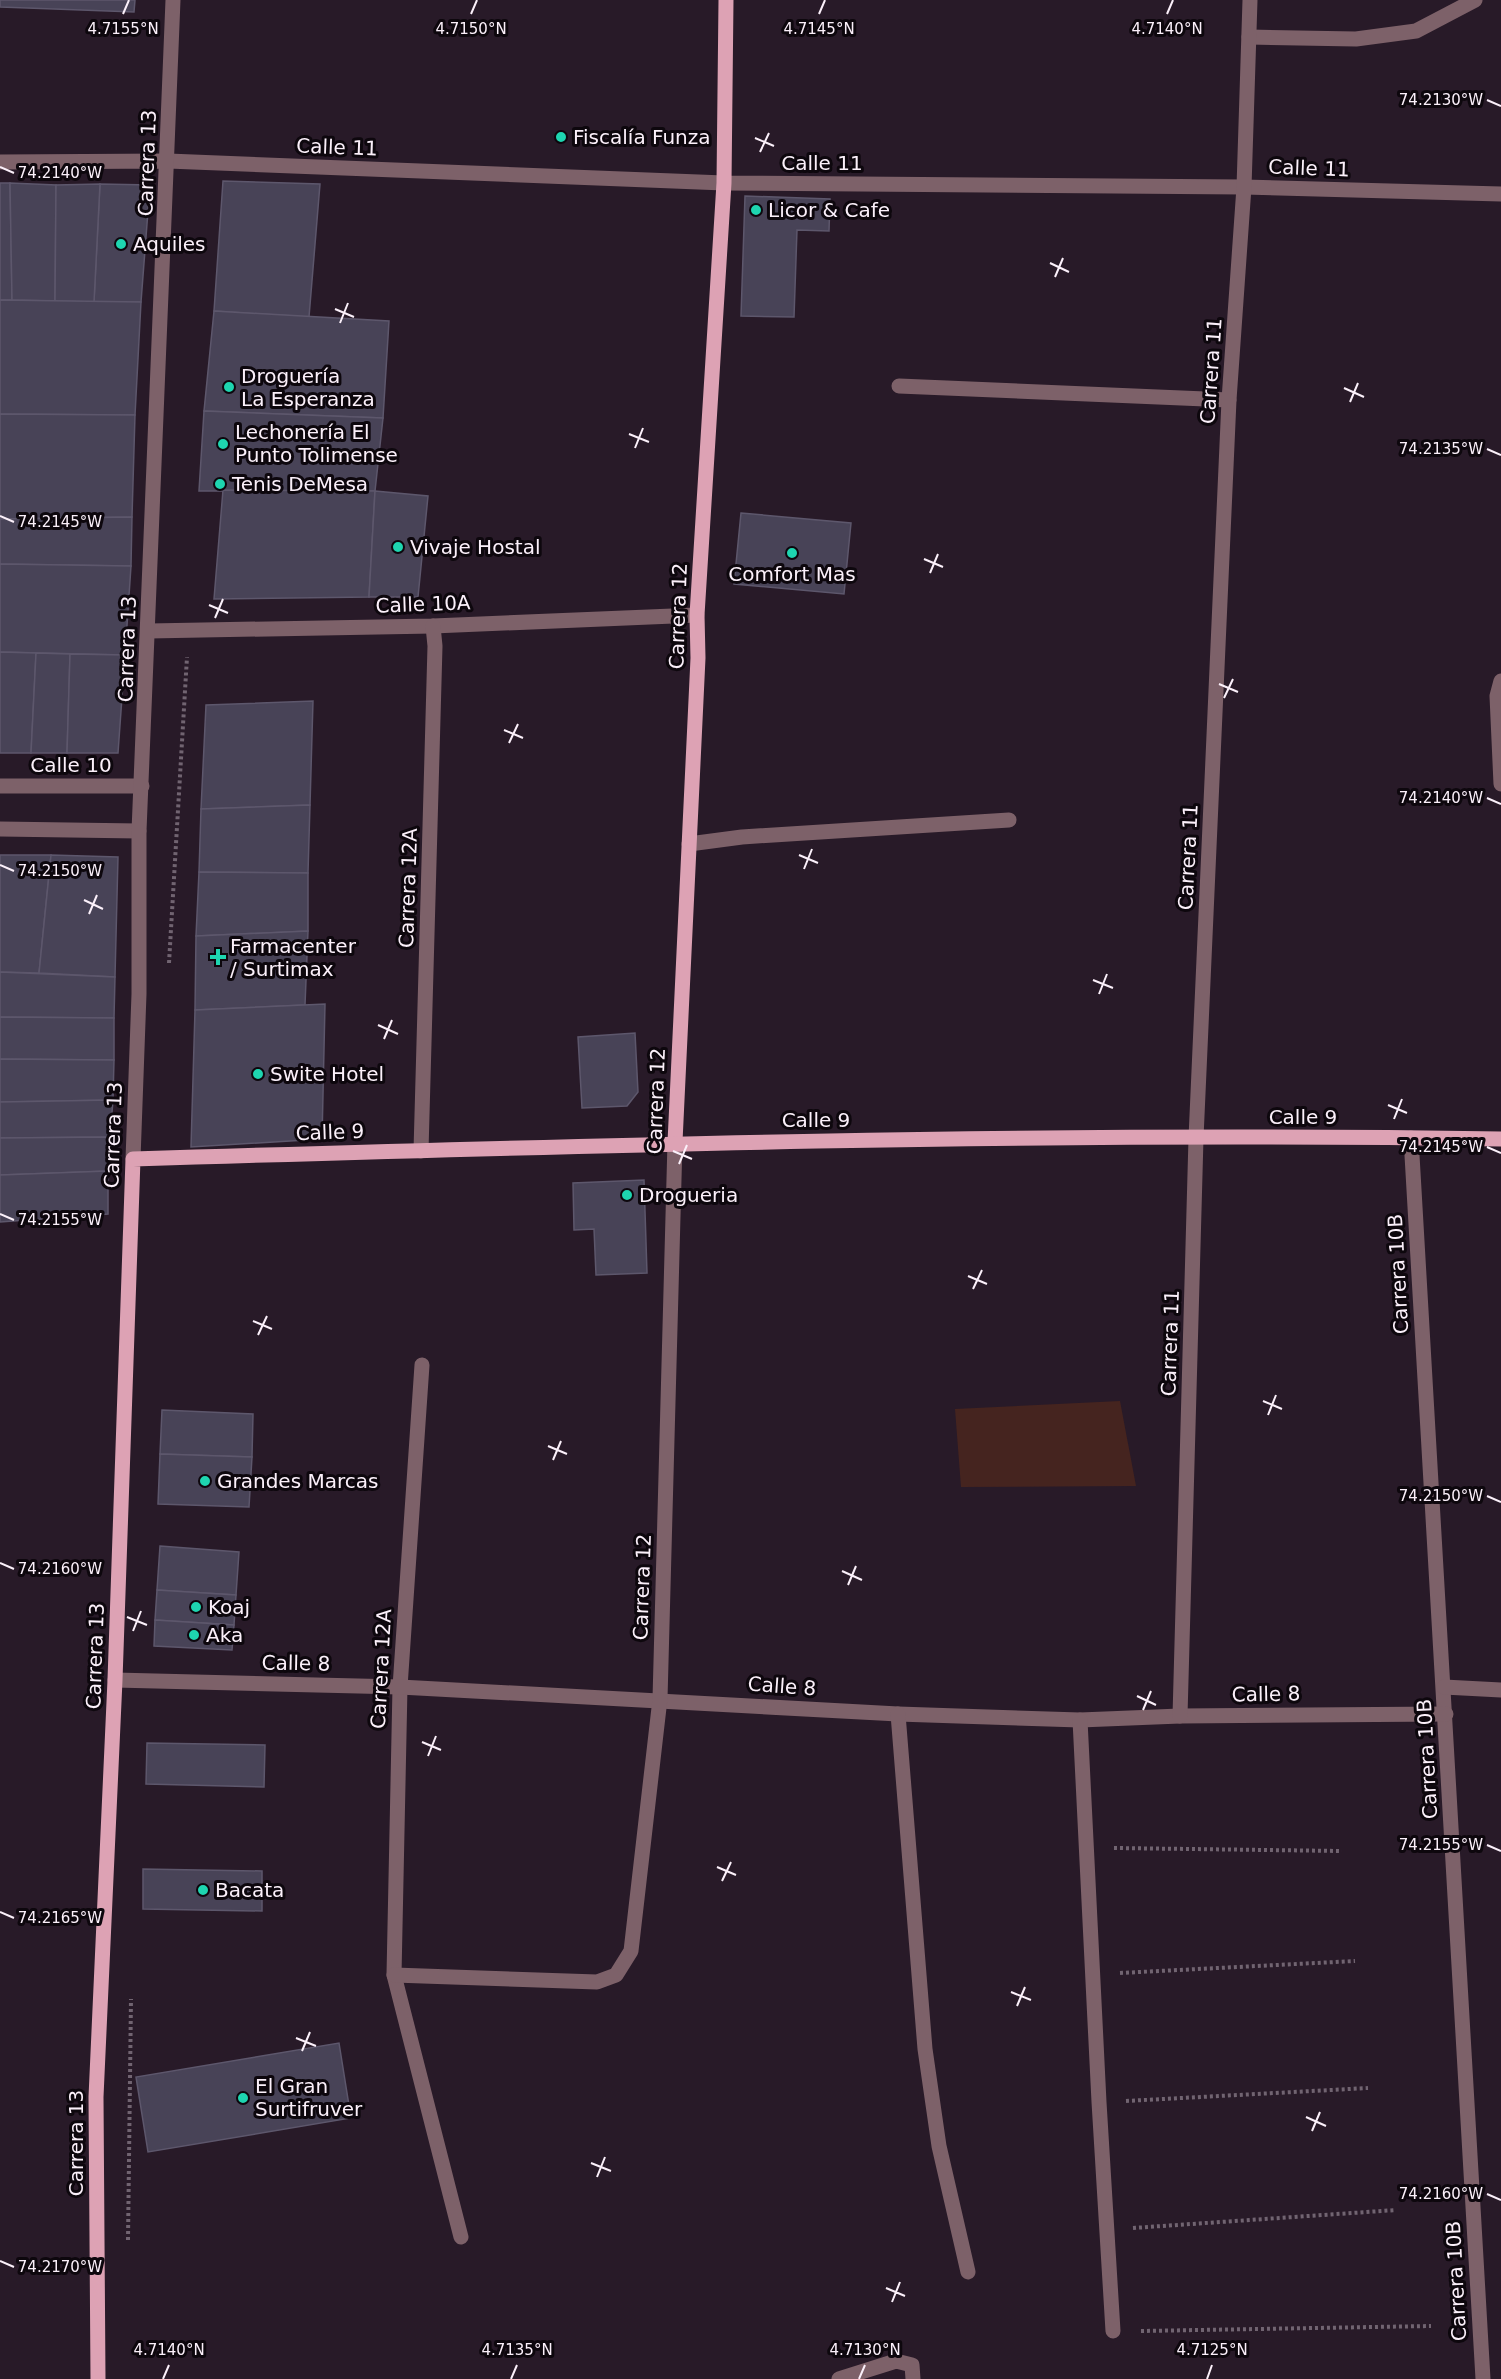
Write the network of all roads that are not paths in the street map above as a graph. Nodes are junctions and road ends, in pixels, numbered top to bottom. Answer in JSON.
{"nodes":[{"id":1,"x":173,"y":0,"type":"edge"},
{"id":2,"x":726,"y":0,"type":"edge"},
{"id":3,"x":1250,"y":0,"type":"edge"},
{"id":4,"x":1475,"y":0,"type":"edge"},
{"id":5,"x":1249,"y":37,"type":"junction"},
{"id":6,"x":168,"y":161,"type":"junction"},
{"id":7,"x":0,"y":162,"type":"edge"},
{"id":8,"x":724,"y":183,"type":"junction"},
{"id":9,"x":1244,"y":187,"type":"junction"},
{"id":10,"x":1501,"y":194,"type":"edge"},
{"id":11,"x":899,"y":386,"type":"dead end"},
{"id":12,"x":1229,"y":400,"type":"junction"},
{"id":13,"x":698,"y":615,"type":"junction"},
{"id":14,"x":433,"y":626,"type":"junction"},
{"id":15,"x":149,"y":631,"type":"junction"},
{"id":16,"x":1501,"y":681,"type":"edge"},
{"id":17,"x":1501,"y":784,"type":"edge"},
{"id":18,"x":0,"y":786,"type":"edge"},
{"id":19,"x":142,"y":786,"type":"junction"},
{"id":20,"x":1009,"y":820,"type":"dead end"},
{"id":21,"x":0,"y":829,"type":"edge"},
{"id":22,"x":139,"y":831,"type":"junction"},
{"id":23,"x":689,"y":844,"type":"junction"},
{"id":24,"x":1196,"y":1138,"type":"junction"},
{"id":25,"x":1411,"y":1138,"type":"junction"},
{"id":26,"x":1501,"y":1139,"type":"edge"},
{"id":27,"x":675,"y":1142,"type":"junction"},
{"id":28,"x":422,"y":1150,"type":"junction"},
{"id":29,"x":133,"y":1159,"type":"junction"},
{"id":30,"x":422,"y":1365,"type":"dead end"},
{"id":31,"x":115,"y":1680,"type":"junction"},
{"id":32,"x":400,"y":1686,"type":"junction"},
{"id":33,"x":1444,"y":1687,"type":"junction"},
{"id":34,"x":1501,"y":1690,"type":"edge"},
{"id":35,"x":660,"y":1699,"type":"junction"},
{"id":36,"x":898,"y":1714,"type":"junction"},
{"id":37,"x":1446,"y":1714,"type":"junction"},
{"id":38,"x":1180,"y":1716,"type":"junction"},
{"id":39,"x":1080,"y":1720,"type":"junction"},
{"id":40,"x":394,"y":1975,"type":"junction"},
{"id":41,"x":461,"y":2237,"type":"dead end"},
{"id":42,"x":968,"y":2272,"type":"dead end"},
{"id":43,"x":1113,"y":2331,"type":"road end"},
{"id":44,"x":913,"y":2372,"type":"edge"},
{"id":45,"x":98,"y":2379,"type":"edge"},
{"id":46,"x":839,"y":2379,"type":"edge"},
{"id":47,"x":1483,"y":2379,"type":"edge"}],
"edges":[{"from":1,"to":6,"type":"street","name":"Carrera 13"},
{"from":2,"to":8,"type":"main road","name":"Carrera 12"},
{"from":3,"to":5,"type":"street","name":"Carrera 11"},
{"from":4,"to":5,"type":"street"},
{"from":5,"to":9,"type":"street","name":"Carrera 11"},
{"from":6,"to":7,"type":"street","name":"Calle 11"},
{"from":6,"to":8,"type":"street","name":"Calle 11"},
{"from":6,"to":15,"type":"street","name":"Carrera 13"},
{"from":8,"to":9,"type":"street","name":"Calle 11"},
{"from":8,"to":13,"type":"main road","name":"Carrera 12"},
{"from":9,"to":10,"type":"street","name":"Calle 11"},
{"from":9,"to":12,"type":"street","name":"Carrera 11"},
{"from":11,"to":12,"type":"street"},
{"from":12,"to":24,"type":"street","name":"Carrera 11"},
{"from":13,"to":14,"type":"street","name":"Calle 10A"},
{"from":13,"to":23,"type":"main road","name":"Carrera 12"},
{"from":14,"to":15,"type":"street","name":"Calle 10A"},
{"from":14,"to":28,"type":"street","name":"Carrera 12A"},
{"from":15,"to":19,"type":"street","name":"Carrera 13"},
{"from":16,"to":17,"type":"street"},
{"from":18,"to":19,"type":"street","name":"Calle 10"},
{"from":19,"to":22,"type":"street","name":"Carrera 13"},
{"from":20,"to":23,"type":"street"},
{"from":21,"to":22,"type":"street"},
{"from":22,"to":29,"type":"street","name":"Carrera 13"},
{"from":23,"to":27,"type":"main road","name":"Carrera 12"},
{"from":24,"to":25,"type":"main road","name":"Calle 9"},
{"from":24,"to":27,"type":"main road","name":"Calle 9"},
{"from":24,"to":38,"type":"street","name":"Carrera 11"},
{"from":25,"to":26,"type":"main road","name":"Calle 9"},
{"from":25,"to":33,"type":"street","name":"Carrera 10B"},
{"from":27,"to":28,"type":"main road","name":"Calle 9"},
{"from":27,"to":35,"type":"street","name":"Carrera 12"},
{"from":28,"to":29,"type":"main road","name":"Calle 9"},
{"from":29,"to":31,"type":"main road","name":"Carrera 13"},
{"from":30,"to":32,"type":"street","name":"Carrera 12A"},
{"from":31,"to":32,"type":"street","name":"Calle 8"},
{"from":31,"to":45,"type":"main road","name":"Carrera 13"},
{"from":32,"to":35,"type":"street","name":"Calle 8"},
{"from":32,"to":40,"type":"street","name":"Carrera 12A"},
{"from":33,"to":34,"type":"street"},
{"from":33,"to":37,"type":"street","name":"Carrera 10B"},
{"from":35,"to":36,"type":"street","name":"Calle 8"},
{"from":35,"to":40,"type":"street","name":"Carrera 12"},
{"from":36,"to":39,"type":"street","name":"Calle 8"},
{"from":36,"to":42,"type":"street"},
{"from":37,"to":38,"type":"street","name":"Calle 8"},
{"from":37,"to":47,"type":"street","name":"Carrera 10B"},
{"from":38,"to":39,"type":"street","name":"Calle 8"},
{"from":39,"to":43,"type":"street"},
{"from":40,"to":41,"type":"street","name":"Carrera 12A"},
{"from":44,"to":46,"type":"street"}]}
